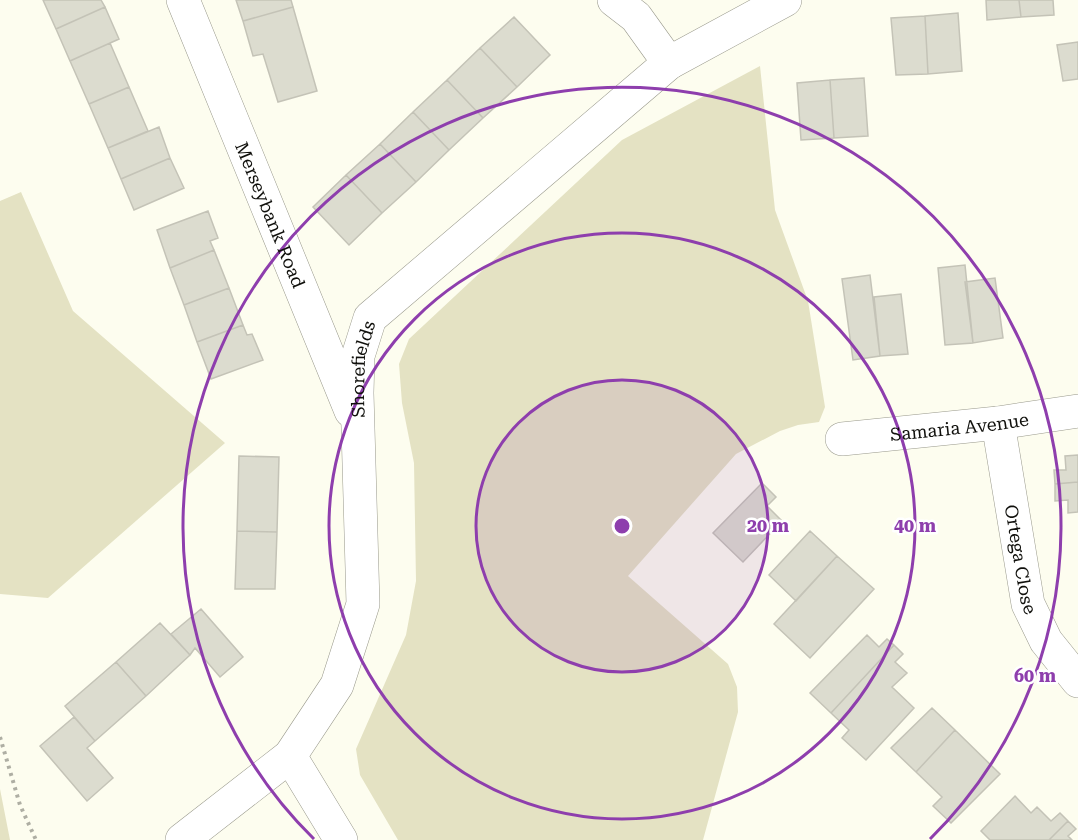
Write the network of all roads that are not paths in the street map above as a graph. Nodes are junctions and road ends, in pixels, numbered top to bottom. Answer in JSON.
{"nodes":[{"id":1,"x":183,"y":0,"type":"edge"},
{"id":2,"x":614,"y":0,"type":"edge"},
{"id":3,"x":785,"y":0,"type":"edge"},
{"id":4,"x":669,"y":63,"type":"junction"},
{"id":5,"x":1078,"y":411,"type":"edge"},
{"id":6,"x":998,"y":423,"type":"junction"},
{"id":7,"x":358,"y":430,"type":"junction"},
{"id":8,"x":842,"y":440,"type":"dead end"},
{"id":9,"x":1078,"y":681,"type":"edge"},
{"id":10,"x":290,"y":756,"type":"junction"},
{"id":11,"x":182,"y":840,"type":"edge"},
{"id":12,"x":341,"y":840,"type":"edge"}],
"edges":[{"from":1,"to":7,"type":"street","name":"Merseybank Road"},
{"from":2,"to":4,"type":"street"},
{"from":3,"to":4,"type":"street","name":"Shorefields"},
{"from":4,"to":7,"type":"street","name":"Shorefields"},
{"from":5,"to":6,"type":"street","name":"Samaria Avenue"},
{"from":6,"to":8,"type":"street","name":"Samaria Avenue"},
{"from":6,"to":9,"type":"street","name":"Ortega Close"},
{"from":7,"to":10,"type":"street","name":"Shorefields"},
{"from":10,"to":11,"type":"street","name":"Shorefields"},
{"from":10,"to":12,"type":"street"}]}
